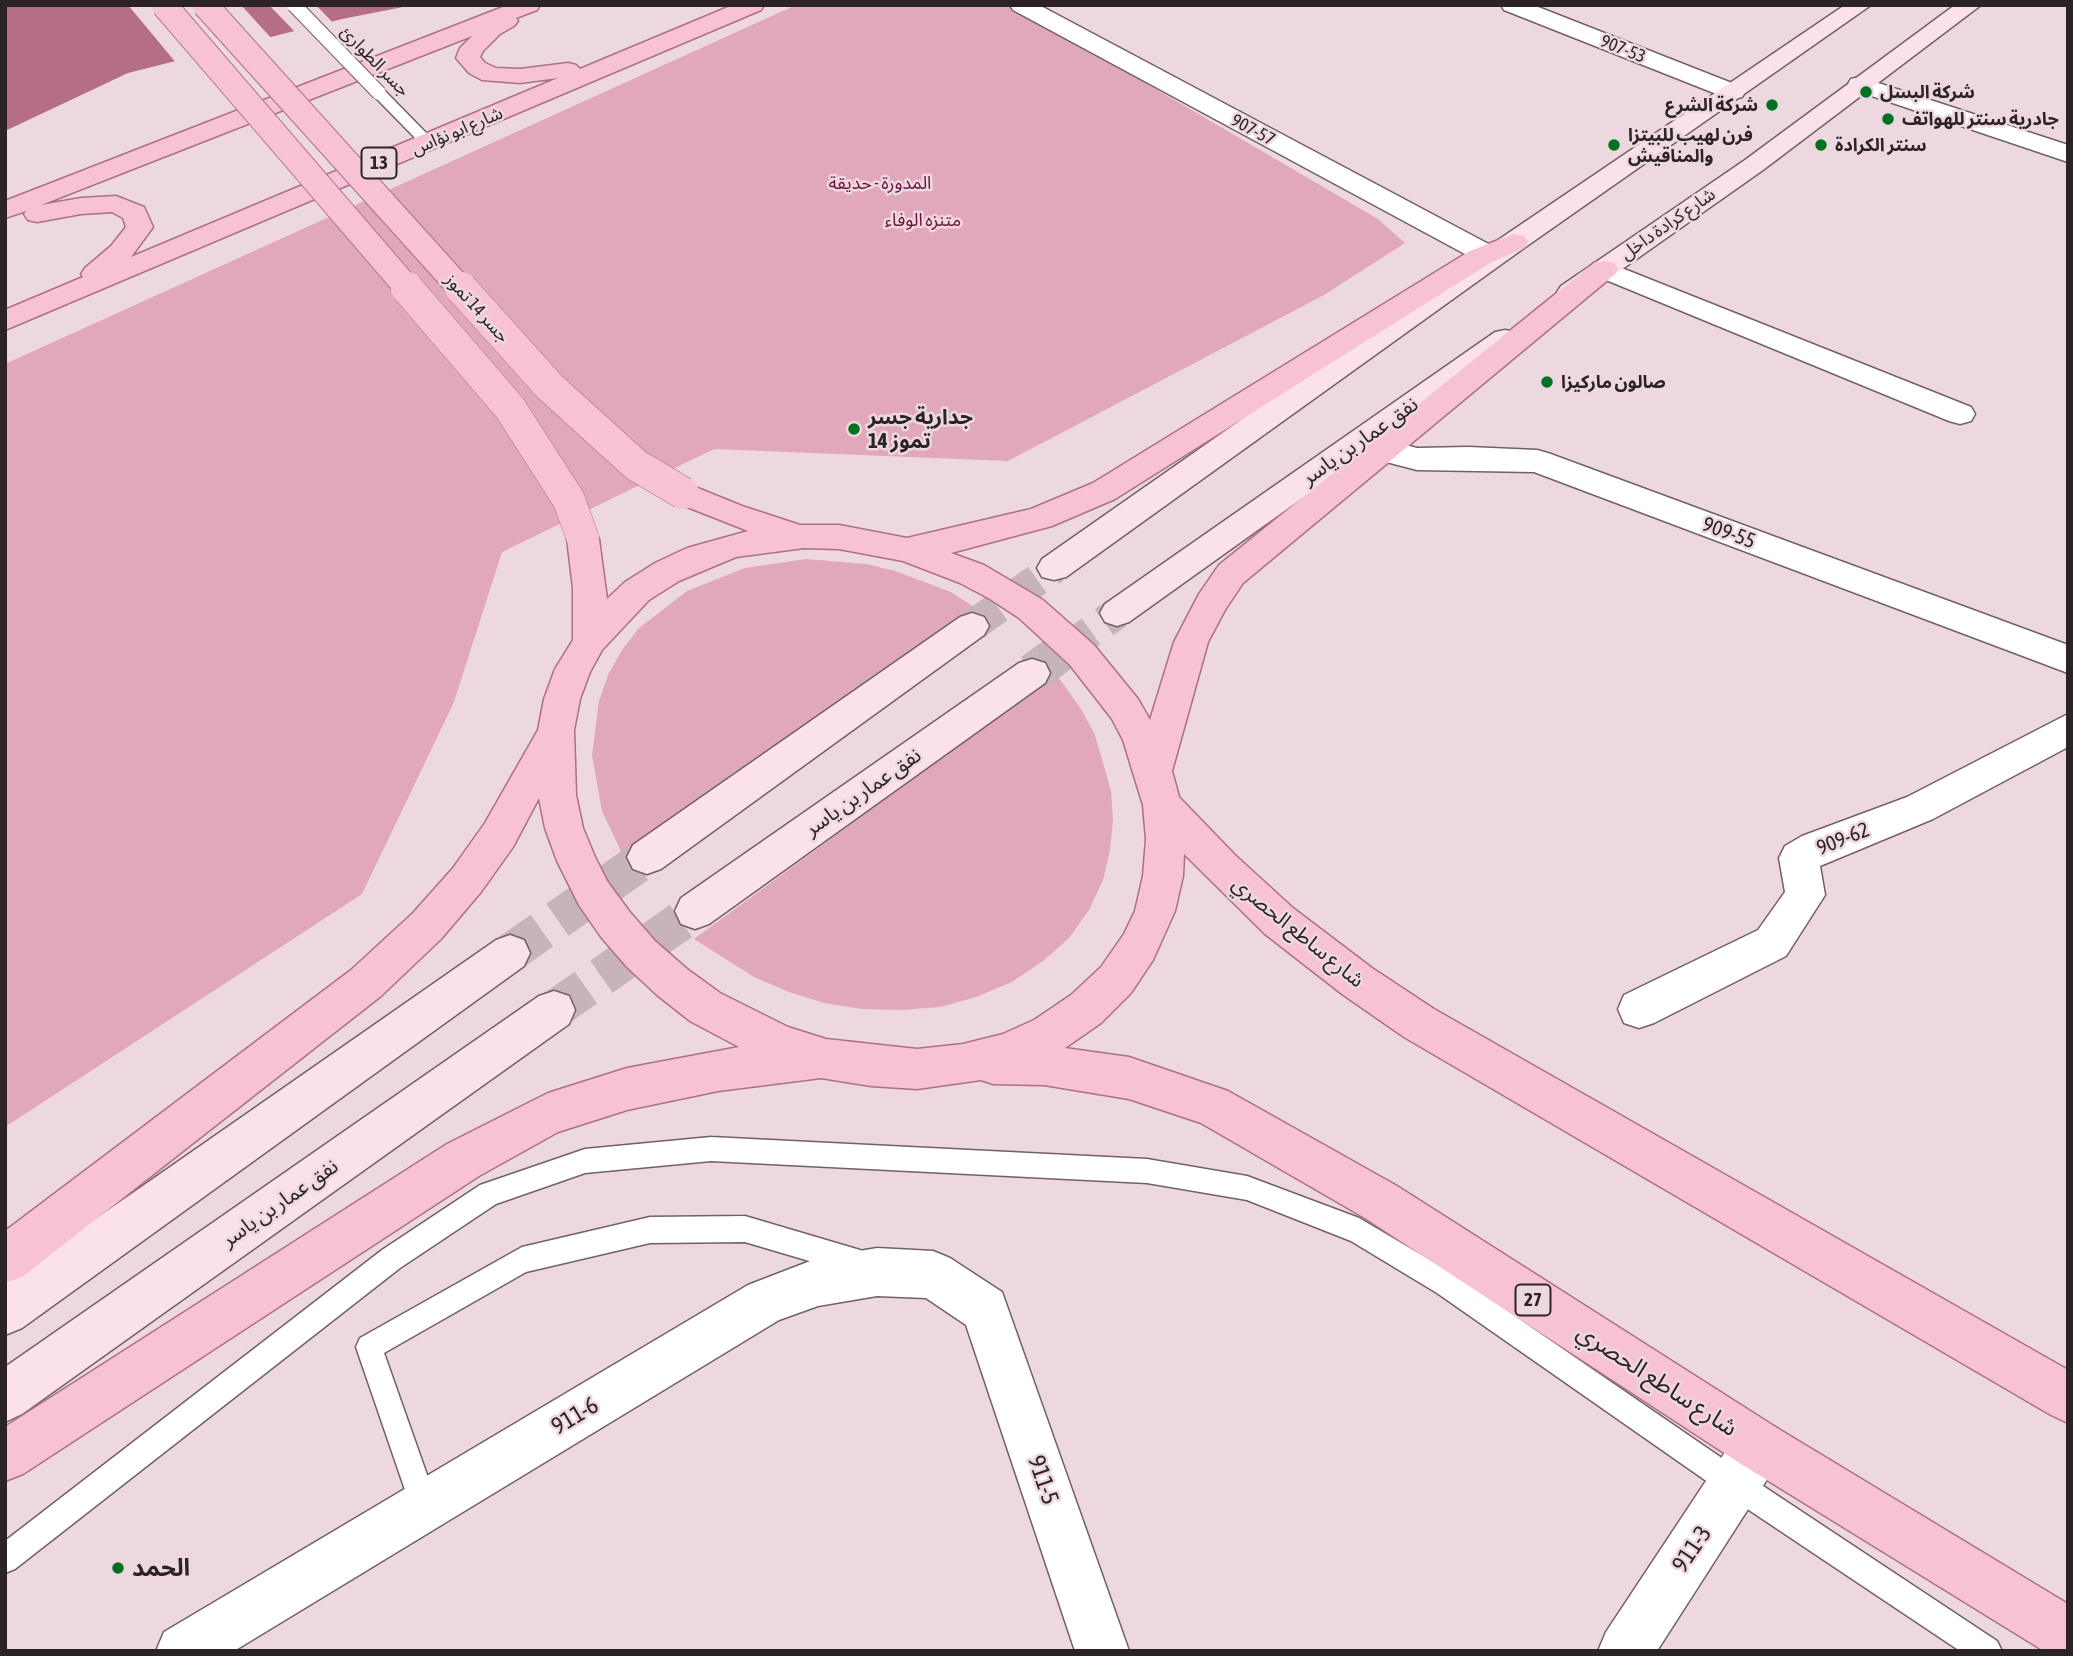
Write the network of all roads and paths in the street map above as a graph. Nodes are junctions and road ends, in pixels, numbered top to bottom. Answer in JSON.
{"nodes":[{"id":1,"x":164,"y":5,"type":"edge"},
{"id":2,"x":205,"y":5,"type":"edge"},
{"id":3,"x":294,"y":5,"type":"edge"},
{"id":4,"x":530,"y":5,"type":"edge"},
{"id":5,"x":539,"y":5,"type":"edge"},
{"id":6,"x":753,"y":5,"type":"edge"},
{"id":7,"x":1021,"y":5,"type":"edge"},
{"id":8,"x":1512,"y":5,"type":"edge"},
{"id":9,"x":1860,"y":5,"type":"edge"},
{"id":10,"x":1970,"y":5,"type":"edge"},
{"id":11,"x":1860,"y":84,"type":"junction"},
{"id":12,"x":1733,"y":92,"type":"junction"},
{"id":13,"x":428,"y":143,"type":"junction"},
{"id":14,"x":2068,"y":154,"type":"edge"},
{"id":15,"x":5,"y":210,"type":"edge"},
{"id":16,"x":5,"y":223,"type":"edge"},
{"id":17,"x":1514,"y":242,"type":"junction"},
{"id":18,"x":1486,"y":254,"type":"junction"},
{"id":19,"x":1604,"y":269,"type":"junction"},
{"id":20,"x":5,"y":320,"type":"edge"},
{"id":21,"x":1960,"y":414,"type":"dead end"},
{"id":22,"x":1382,"y":450,"type":"junction"},
{"id":23,"x":804,"y":536,"type":"junction"},
{"id":24,"x":908,"y":550,"type":"junction"},
{"id":25,"x":1054,"y":568,"type":"tunnel mouth"},
{"id":26,"x":1117,"y":613,"type":"tunnel mouth"},
{"id":27,"x":972,"y":626,"type":"tunnel mouth"},
{"id":28,"x":590,"y":641,"type":"junction"},
{"id":29,"x":2068,"y":659,"type":"edge"},
{"id":30,"x":1032,"y":673,"type":"tunnel mouth"},
{"id":31,"x":2068,"y":729,"type":"edge"},
{"id":32,"x":556,"y":730,"type":"junction"},
{"id":33,"x":1157,"y":788,"type":"junction"},
{"id":34,"x":647,"y":856,"type":"tunnel mouth"},
{"id":35,"x":695,"y":911,"type":"tunnel mouth"},
{"id":36,"x":510,"y":953,"type":"tunnel mouth"},
{"id":37,"x":554,"y":1010,"type":"tunnel mouth"},
{"id":38,"x":1639,"y":1010,"type":"dead end"},
{"id":39,"x":826,"y":1059,"type":"junction"},
{"id":40,"x":963,"y":1064,"type":"junction"},
{"id":41,"x":5,"y":1259,"type":"edge"},
{"id":42,"x":891,"y":1272,"type":"junction"},
{"id":43,"x":985,"y":1308,"type":"joint"},
{"id":44,"x":5,"y":1311,"type":"edge"},
{"id":45,"x":5,"y":1397,"type":"edge"},
{"id":46,"x":2068,"y":1398,"type":"edge"},
{"id":47,"x":5,"y":1456,"type":"edge"},
{"id":48,"x":1747,"y":1465,"type":"junction"},
{"id":49,"x":424,"y":1506,"type":"junction"},
{"id":50,"x":5,"y":1559,"type":"edge"},
{"id":51,"x":2068,"y":1635,"type":"edge"},
{"id":52,"x":183,"y":1651,"type":"edge"},
{"id":53,"x":1102,"y":1651,"type":"edge"},
{"id":54,"x":1625,"y":1651,"type":"edge"},
{"id":55,"x":1987,"y":1651,"type":"edge"}],
"edges":[{"from":1,"to":28,"type":"main road","name":"جسر 14 تموز","bridge":true},
{"from":2,"to":23,"type":"main road","name":"جسر 14 تموز","bridge":true},
{"from":3,"to":13,"type":"lane","name":"جسر الطوارئ","bridge":true},
{"from":4,"to":15,"type":"main road"},
{"from":5,"to":6,"type":"main road"},
{"from":6,"to":13,"type":"main road","name":"شارع ابو نؤاس","number":"13"},
{"from":7,"to":18,"type":"street","name":"907-57"},
{"from":8,"to":12,"type":"street","name":"907-53"},
{"from":9,"to":12,"type":"main road"},
{"from":10,"to":11,"type":"main road","name":"شارع كرادة داخل"},
{"from":11,"to":14,"type":"street"},
{"from":11,"to":19,"type":"main road","name":"شارع كرادة داخل"},
{"from":12,"to":17,"type":"main road"},
{"from":13,"to":20,"type":"main road","name":"شارع ابو نؤاس","number":"13"},
{"from":16,"to":20,"type":"main road"},
{"from":17,"to":18,"type":"main road"},
{"from":17,"to":25,"type":"main road"},
{"from":18,"to":24,"type":"main road"},
{"from":19,"to":21,"type":"street"},
{"from":19,"to":22,"type":"main road"},
{"from":19,"to":26,"type":"main road","name":"نفق عمار بن ياسر"},
{"from":22,"to":29,"type":"street","name":"909-55"},
{"from":22,"to":33,"type":"main road"},
{"from":23,"to":24,"type":"main road"},
{"from":23,"to":28,"type":"main road"},
{"from":24,"to":33,"type":"main road"},
{"from":27,"to":34,"type":"main road"},
{"from":28,"to":32,"type":"main road"},
{"from":30,"to":35,"type":"main road","name":"نفق عمار بن ياسر"},
{"from":31,"to":38,"type":"street","name":"909-62"},
{"from":32,"to":39,"type":"main road"},
{"from":32,"to":41,"type":"main road"},
{"from":33,"to":40,"type":"main road"},
{"from":33,"to":46,"type":"main road","name":"شارع ساطع الحصري"},
{"from":36,"to":44,"type":"main road"},
{"from":37,"to":45,"type":"main road","name":"نفق عمار بن ياسر"},
{"from":39,"to":40,"type":"main road"},
{"from":39,"to":47,"type":"main road"},
{"from":40,"to":48,"type":"main road","name":"شارع ساطع الحصري","number":"27"},
{"from":42,"to":43,"type":"street","name":"911-6"},
{"from":42,"to":49,"type":"street","name":"911-6"},
{"from":42,"to":49,"type":"lane"},
{"from":43,"to":53,"type":"street","name":"911-5"},
{"from":48,"to":50,"type":"lane"},
{"from":48,"to":51,"type":"main road","name":"شارع ساطع الحصري","number":"27"},
{"from":48,"to":54,"type":"street","name":"911-3"},
{"from":48,"to":55,"type":"lane"},
{"from":49,"to":52,"type":"street","name":"911-6"}]}
